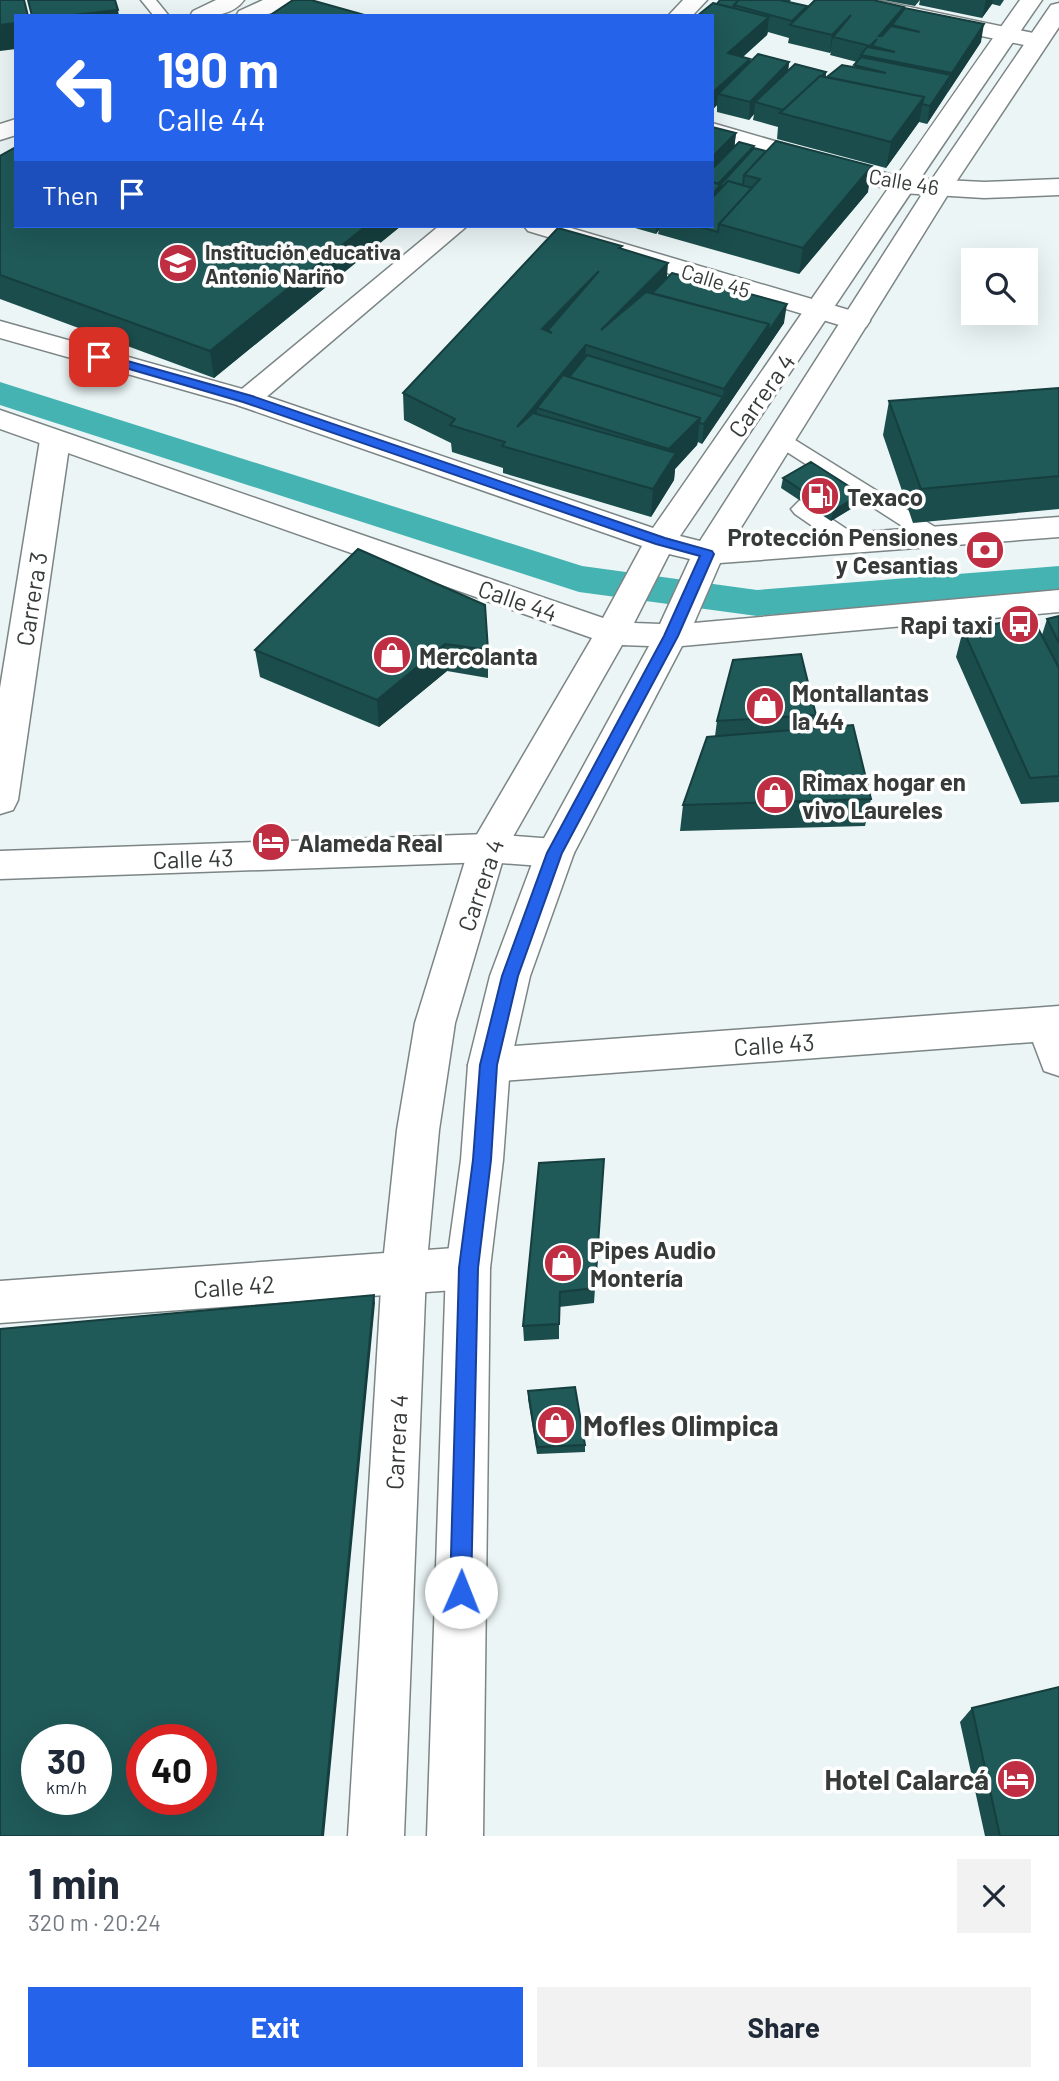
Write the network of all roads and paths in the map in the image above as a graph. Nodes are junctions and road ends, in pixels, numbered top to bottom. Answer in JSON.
{"nodes":[{"id":1,"x":148,"y":0,"type":"edge"},
{"id":2,"x":233,"y":0,"type":"edge"},
{"id":3,"x":696,"y":0,"type":"edge"},
{"id":4,"x":845,"y":0,"type":"edge"},
{"id":5,"x":1031,"y":0,"type":"edge"},
{"id":6,"x":283,"y":6,"type":"edge"},
{"id":7,"x":1059,"y":10,"type":"edge"},
{"id":8,"x":160,"y":14,"type":"edge"},
{"id":9,"x":205,"y":14,"type":"edge"},
{"id":10,"x":254,"y":14,"type":"edge"},
{"id":11,"x":681,"y":14,"type":"edge"},
{"id":12,"x":1008,"y":35,"type":"junction"},
{"id":13,"x":1038,"y":41,"type":"junction"},
{"id":14,"x":714,"y":131,"type":"edge"},
{"id":15,"x":901,"y":185,"type":"junction"},
{"id":16,"x":1059,"y":187,"type":"edge"},
{"id":17,"x":933,"y":198,"type":"junction"},
{"id":18,"x":1059,"y":205,"type":"edge"},
{"id":19,"x":452,"y":228,"type":"edge"},
{"id":20,"x":544,"y":228,"type":"edge"},
{"id":21,"x":819,"y":311,"type":"junction"},
{"id":22,"x":856,"y":321,"type":"junction"},
{"id":23,"x":0,"y":329,"type":"edge"},
{"id":24,"x":247,"y":399,"type":"junction"},
{"id":25,"x":0,"y":419,"type":"edge"},
{"id":26,"x":780,"y":439,"type":"junction"},
{"id":27,"x":55,"y":440,"type":"junction"},
{"id":28,"x":807,"y":505,"type":"edge"},
{"id":29,"x":1059,"y":527,"type":"edge"},
{"id":30,"x":934,"y":537,"type":"junction"},
{"id":31,"x":852,"y":543,"type":"junction"},
{"id":32,"x":654,"y":552,"type":"junction"},
{"id":33,"x":704,"y":562,"type":"junction"},
{"id":34,"x":1059,"y":601,"type":"edge"},
{"id":35,"x":617,"y":624,"type":"junction"},
{"id":36,"x":677,"y":624,"type":"junction"},
{"id":37,"x":0,"y":800,"type":"edge"},
{"id":38,"x":488,"y":848,"type":"junction"},
{"id":39,"x":555,"y":853,"type":"junction"},
{"id":40,"x":0,"y":865,"type":"edge"},
{"id":41,"x":1055,"y":1035,"type":"edge"},
{"id":42,"x":489,"y":1065,"type":"junction"},
{"id":43,"x":468,"y":1268,"type":"junction"},
{"id":44,"x":404,"y":1272,"type":"junction"},
{"id":45,"x":0,"y":1303,"type":"edge"},
{"id":46,"x":376,"y":1836,"type":"edge"},
{"id":47,"x":455,"y":1836,"type":"edge"}],
"edges":[{"from":1,"to":8,"type":"lane"},
{"from":2,"to":9,"type":"street"},
{"from":3,"to":11,"type":"street"},
{"from":4,"to":12,"type":"street"},
{"from":5,"to":12,"type":"street","name":"Carrera 4"},
{"from":6,"to":10,"type":"street"},
{"from":7,"to":13,"type":"street"},
{"from":12,"to":13,"type":"street"},
{"from":12,"to":15,"type":"street","name":"Carrera 4"},
{"from":13,"to":17,"type":"street"},
{"from":14,"to":15,"type":"street","name":"Calle 46"},
{"from":15,"to":17,"type":"street","name":"Calle 46"},
{"from":15,"to":21,"type":"street","name":"Carrera 4"},
{"from":16,"to":17,"type":"street","name":"Calle 46"},
{"from":17,"to":18,"type":"street","name":"Calle 46"},
{"from":17,"to":22,"type":"street"},
{"from":19,"to":24,"type":"street"},
{"from":20,"to":21,"type":"street","name":"Calle 45"},
{"from":21,"to":22,"type":"street","name":"Calle 45"},
{"from":21,"to":32,"type":"street","name":"Carrera 4"},
{"from":22,"to":26,"type":"street"},
{"from":23,"to":24,"type":"street"},
{"from":24,"to":32,"type":"street"},
{"from":25,"to":27,"type":"street","name":"Calle 44"},
{"from":26,"to":30,"type":"lane"},
{"from":26,"to":33,"type":"street"},
{"from":27,"to":35,"type":"street","name":"Calle 44"},
{"from":27,"to":37,"type":"street","name":"Carrera 3"},
{"from":28,"to":31,"type":"lane"},
{"from":29,"to":30,"type":"street"},
{"from":30,"to":31,"type":"street"},
{"from":31,"to":33,"type":"street"},
{"from":32,"to":33,"type":"street"},
{"from":32,"to":35,"type":"street","name":"Carrera 4"},
{"from":33,"to":36,"type":"street"},
{"from":34,"to":36,"type":"street","name":"Calle 44"},
{"from":35,"to":36,"type":"street","name":"Calle 44"},
{"from":35,"to":38,"type":"street","name":"Carrera 4"},
{"from":36,"to":39,"type":"street"},
{"from":38,"to":39,"type":"street","name":"Calle 43"},
{"from":38,"to":40,"type":"street","name":"Calle 43"},
{"from":38,"to":44,"type":"street","name":"Carrera 4"},
{"from":39,"to":42,"type":"street"},
{"from":41,"to":42,"type":"street","name":"Calle 43"},
{"from":42,"to":43,"type":"street"},
{"from":43,"to":44,"type":"street","name":"Calle 42"},
{"from":43,"to":47,"type":"street"},
{"from":44,"to":45,"type":"street","name":"Calle 42"},
{"from":44,"to":46,"type":"street","name":"Carrera 4"}]}
